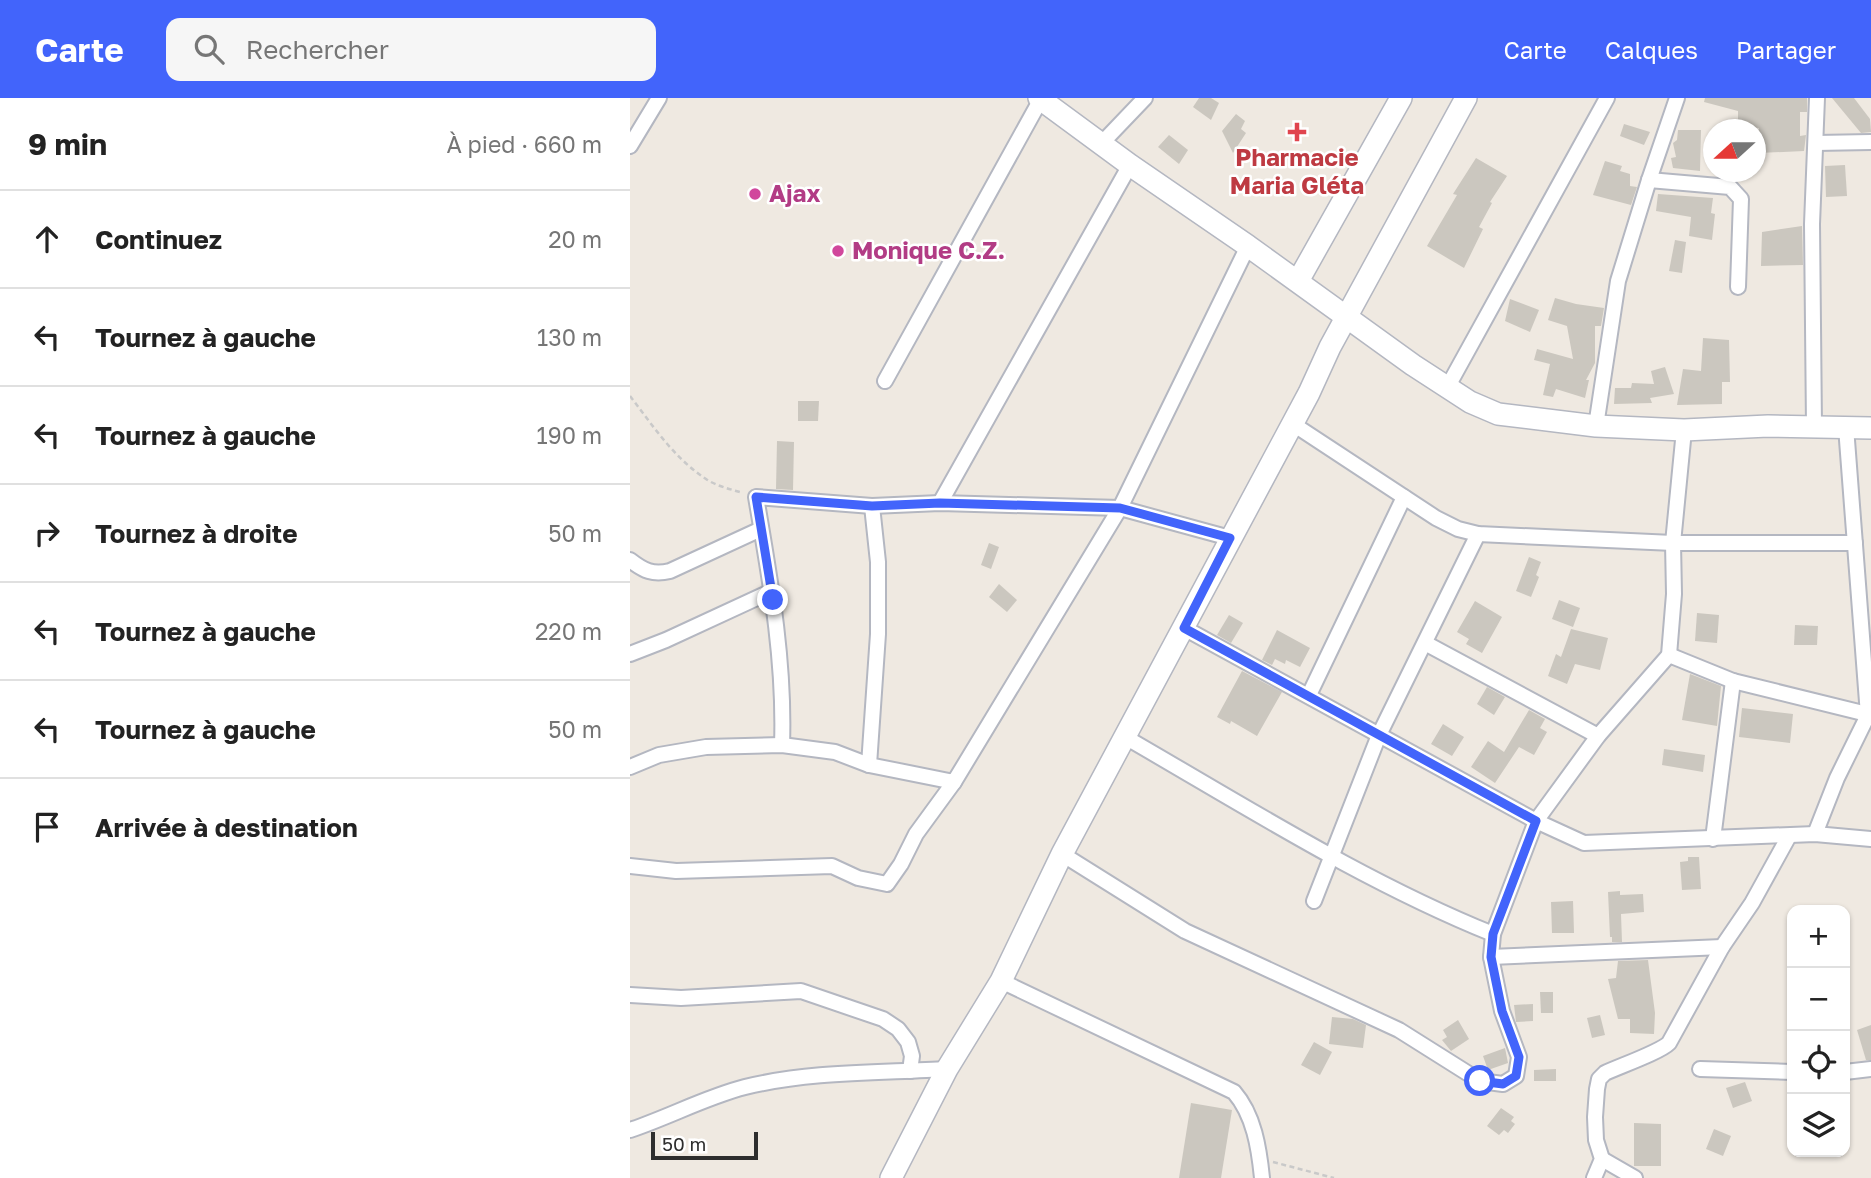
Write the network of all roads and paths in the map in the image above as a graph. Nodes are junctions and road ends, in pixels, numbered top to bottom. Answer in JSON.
{"nodes":[{"id":1,"x":660,"y":98,"type":"edge"},
{"id":2,"x":1145,"y":98,"type":"edge"},
{"id":3,"x":1401,"y":98,"type":"edge"},
{"id":4,"x":1466,"y":98,"type":"edge"},
{"id":5,"x":1607,"y":98,"type":"edge"},
{"id":6,"x":1677,"y":98,"type":"edge"},
{"id":7,"x":1817,"y":98,"type":"edge"},
{"id":8,"x":1040,"y":99,"type":"edge"},
{"id":9,"x":1816,"y":142,"type":"junction"},
{"id":10,"x":1871,"y":142,"type":"edge"},
{"id":11,"x":1101,"y":144,"type":"junction"},
{"id":12,"x":630,"y":146,"type":"edge"},
{"id":13,"x":1130,"y":165,"type":"junction"},
{"id":14,"x":1648,"y":180,"type":"junction"},
{"id":15,"x":1248,"y":246,"type":"junction"},
{"id":16,"x":1298,"y":281,"type":"junction"},
{"id":17,"x":1738,"y":288,"type":"dead end"},
{"id":18,"x":1346,"y":316,"type":"junction"},
{"id":19,"x":885,"y":381,"type":"dead end"},
{"id":20,"x":1447,"y":388,"type":"junction"},
{"id":21,"x":630,"y":396,"type":"edge"},
{"id":22,"x":1293,"y":424,"type":"junction"},
{"id":23,"x":1596,"y":426,"type":"junction"},
{"id":24,"x":1814,"y":427,"type":"junction"},
{"id":25,"x":1846,"y":427,"type":"junction"},
{"id":26,"x":1871,"y":428,"type":"edge"},
{"id":27,"x":1684,"y":430,"type":"junction"},
{"id":28,"x":756,"y":497,"type":"junction"},
{"id":29,"x":1404,"y":497,"type":"junction"},
{"id":30,"x":940,"y":503,"type":"junction"},
{"id":31,"x":872,"y":506,"type":"junction"},
{"id":32,"x":1120,"y":508,"type":"junction"},
{"id":33,"x":761,"y":529,"type":"junction"},
{"id":34,"x":1478,"y":534,"type":"junction"},
{"id":35,"x":1230,"y":538,"type":"junction"},
{"id":36,"x":1856,"y":542,"type":"junction"},
{"id":37,"x":1672,"y":543,"type":"junction"},
{"id":38,"x":630,"y":560,"type":"edge"},
{"id":39,"x":772,"y":591,"type":"junction"},
{"id":40,"x":1184,"y":628,"type":"junction"},
{"id":41,"x":1425,"y":643,"type":"junction"},
{"id":42,"x":630,"y":654,"type":"edge"},
{"id":43,"x":1669,"y":655,"type":"junction"},
{"id":44,"x":1733,"y":681,"type":"junction"},
{"id":45,"x":1310,"y":695,"type":"junction"},
{"id":46,"x":1869,"y":715,"type":"edge"},
{"id":47,"x":1379,"y":735,"type":"junction"},
{"id":48,"x":1598,"y":736,"type":"junction"},
{"id":49,"x":1125,"y":737,"type":"junction"},
{"id":50,"x":782,"y":745,"type":"junction"},
{"id":51,"x":870,"y":765,"type":"junction"},
{"id":52,"x":630,"y":767,"type":"edge"},
{"id":53,"x":954,"y":782,"type":"junction"},
{"id":54,"x":1536,"y":821,"type":"junction"},
{"id":55,"x":1815,"y":834,"type":"junction"},
{"id":56,"x":1789,"y":836,"type":"junction"},
{"id":57,"x":1713,"y":839,"type":"junction"},
{"id":58,"x":1871,"y":839,"type":"edge"},
{"id":59,"x":1062,"y":854,"type":"junction"},
{"id":60,"x":1332,"y":856,"type":"junction"},
{"id":61,"x":630,"y":866,"type":"edge"},
{"id":62,"x":1314,"y":901,"type":"dead end"},
{"id":63,"x":1493,"y":934,"type":"junction"},
{"id":64,"x":1722,"y":947,"type":"junction"},
{"id":65,"x":1491,"y":957,"type":"junction"},
{"id":66,"x":1001,"y":981,"type":"junction"},
{"id":67,"x":630,"y":995,"type":"edge"},
{"id":68,"x":947,"y":1069,"type":"junction"},
{"id":69,"x":1700,"y":1069,"type":"dead end"},
{"id":70,"x":1871,"y":1069,"type":"edge"},
{"id":71,"x":910,"y":1071,"type":"junction"},
{"id":72,"x":1850,"y":1071,"type":"edge"},
{"id":73,"x":1787,"y":1072,"type":"edge"},
{"id":74,"x":630,"y":1130,"type":"edge"},
{"id":75,"x":1260,"y":1159,"type":"junction"},
{"id":76,"x":1602,"y":1159,"type":"junction"},
{"id":77,"x":891,"y":1178,"type":"edge"},
{"id":78,"x":1262,"y":1178,"type":"edge"},
{"id":79,"x":1334,"y":1178,"type":"edge"},
{"id":80,"x":1594,"y":1178,"type":"edge"},
{"id":81,"x":1635,"y":1178,"type":"edge"}],
"edges":[{"from":1,"to":12,"type":"street"},
{"from":2,"to":11,"type":"street"},
{"from":3,"to":16,"type":"street"},
{"from":4,"to":18,"type":"street"},
{"from":5,"to":20,"type":"street"},
{"from":6,"to":14,"type":"street"},
{"from":7,"to":9,"type":"street"},
{"from":8,"to":11,"type":"street"},
{"from":8,"to":19,"type":"street"},
{"from":9,"to":10,"type":"street"},
{"from":9,"to":24,"type":"street"},
{"from":11,"to":13,"type":"street"},
{"from":13,"to":15,"type":"street"},
{"from":13,"to":30,"type":"street"},
{"from":14,"to":17,"type":"street"},
{"from":14,"to":23,"type":"street"},
{"from":15,"to":16,"type":"street"},
{"from":15,"to":32,"type":"street"},
{"from":16,"to":18,"type":"street"},
{"from":18,"to":20,"type":"street"},
{"from":18,"to":22,"type":"street"},
{"from":20,"to":23,"type":"street"},
{"from":21,"to":28,"type":"path"},
{"from":22,"to":29,"type":"street"},
{"from":22,"to":35,"type":"street"},
{"from":23,"to":27,"type":"street"},
{"from":24,"to":25,"type":"street"},
{"from":24,"to":27,"type":"street"},
{"from":25,"to":26,"type":"street"},
{"from":25,"to":36,"type":"street"},
{"from":27,"to":37,"type":"street"},
{"from":28,"to":31,"type":"street"},
{"from":28,"to":33,"type":"street"},
{"from":29,"to":34,"type":"street"},
{"from":29,"to":45,"type":"street"},
{"from":30,"to":31,"type":"street"},
{"from":30,"to":32,"type":"street"},
{"from":31,"to":51,"type":"street"},
{"from":32,"to":35,"type":"street"},
{"from":32,"to":53,"type":"street"},
{"from":33,"to":38,"type":"street"},
{"from":33,"to":39,"type":"street"},
{"from":34,"to":37,"type":"street"},
{"from":34,"to":41,"type":"street"},
{"from":35,"to":40,"type":"street"},
{"from":36,"to":37,"type":"street"},
{"from":36,"to":46,"type":"street"},
{"from":37,"to":43,"type":"street"},
{"from":39,"to":42,"type":"street"},
{"from":39,"to":50,"type":"street"},
{"from":40,"to":45,"type":"street"},
{"from":40,"to":49,"type":"street"},
{"from":41,"to":47,"type":"street"},
{"from":41,"to":48,"type":"street"},
{"from":43,"to":44,"type":"street"},
{"from":43,"to":48,"type":"street"},
{"from":44,"to":46,"type":"street"},
{"from":44,"to":57,"type":"street"},
{"from":45,"to":47,"type":"street"},
{"from":46,"to":55,"type":"street"},
{"from":47,"to":54,"type":"street"},
{"from":47,"to":60,"type":"street"},
{"from":48,"to":54,"type":"street"},
{"from":49,"to":59,"type":"street"},
{"from":49,"to":60,"type":"street"},
{"from":50,"to":51,"type":"street"},
{"from":50,"to":52,"type":"street"},
{"from":51,"to":53,"type":"street"},
{"from":53,"to":61,"type":"street"},
{"from":54,"to":57,"type":"street"},
{"from":54,"to":63,"type":"street"},
{"from":55,"to":56,"type":"street"},
{"from":55,"to":58,"type":"street"},
{"from":56,"to":57,"type":"street"},
{"from":56,"to":64,"type":"street"},
{"from":59,"to":65,"type":"street"},
{"from":59,"to":66,"type":"street"},
{"from":60,"to":62,"type":"street"},
{"from":60,"to":63,"type":"street"},
{"from":63,"to":65,"type":"street"},
{"from":64,"to":65,"type":"street"},
{"from":64,"to":76,"type":"street"},
{"from":66,"to":68,"type":"street"},
{"from":66,"to":75,"type":"street"},
{"from":67,"to":71,"type":"street"},
{"from":68,"to":71,"type":"street"},
{"from":68,"to":77,"type":"street"},
{"from":69,"to":73,"type":"street"},
{"from":70,"to":72,"type":"street"},
{"from":71,"to":74,"type":"street"},
{"from":75,"to":78,"type":"street"},
{"from":75,"to":79,"type":"path"},
{"from":76,"to":80,"type":"street"},
{"from":76,"to":81,"type":"street"}]}
